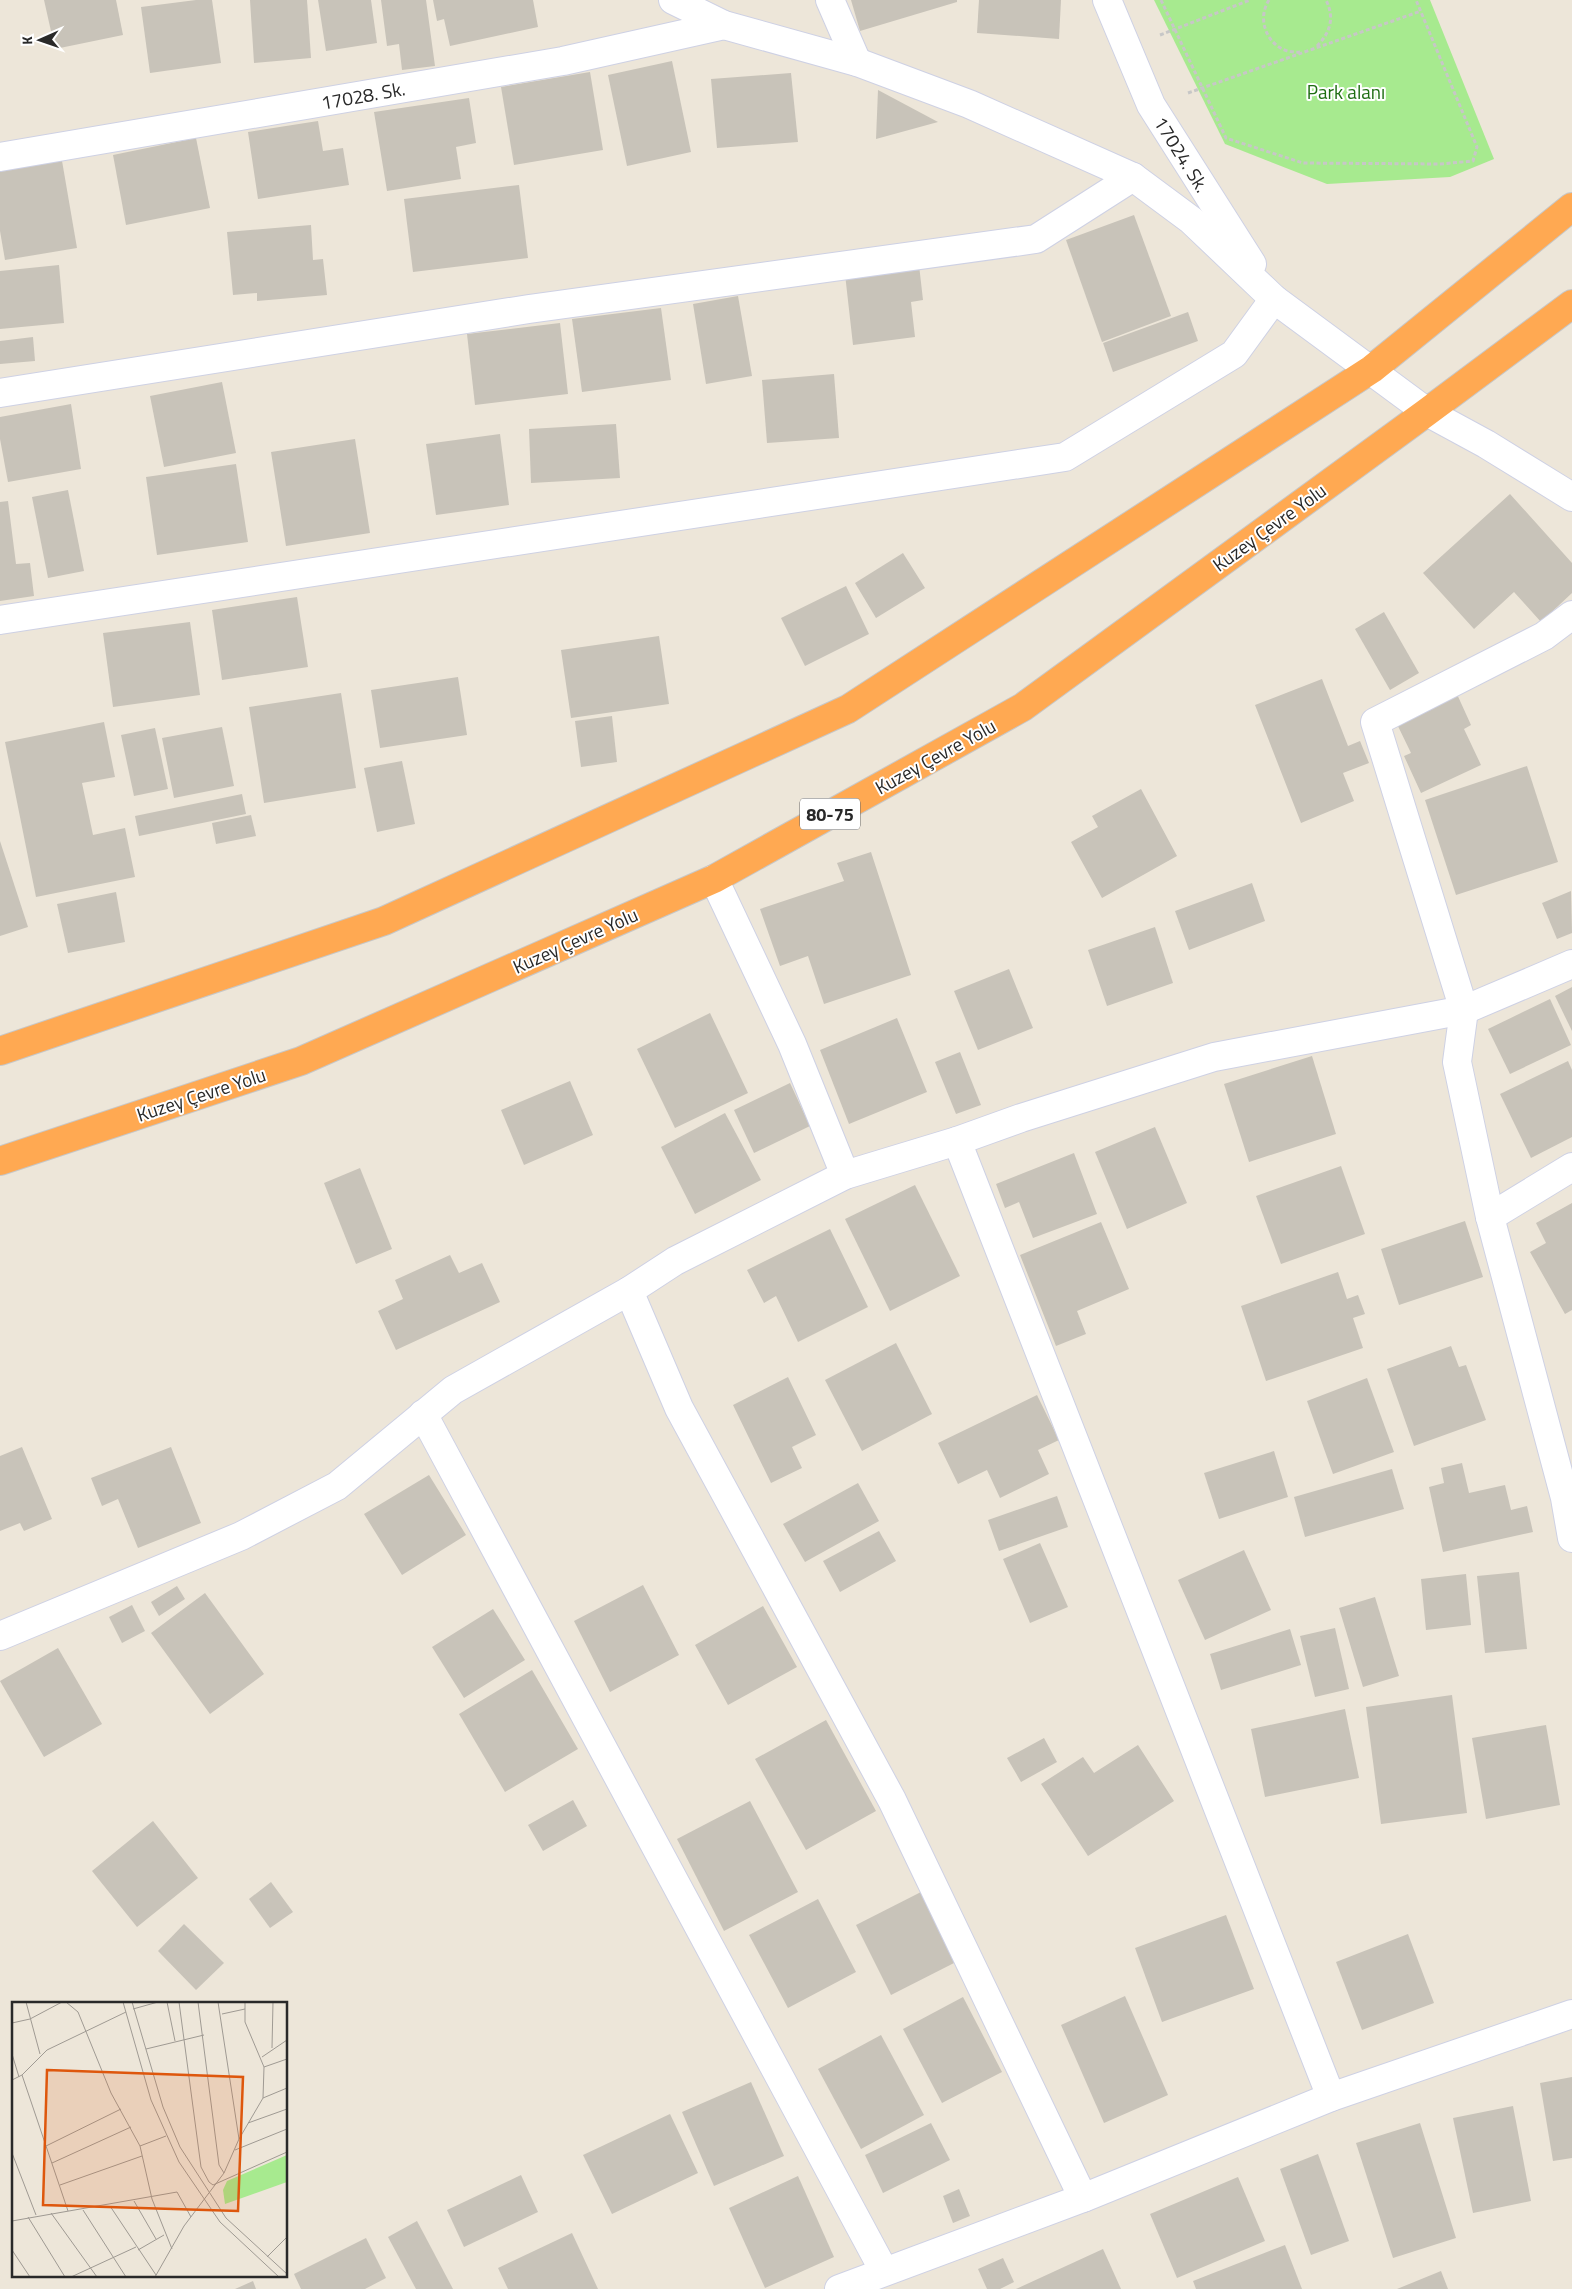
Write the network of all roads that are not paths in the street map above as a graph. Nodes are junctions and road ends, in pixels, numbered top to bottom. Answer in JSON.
{"nodes":[{"id":1,"x":673,"y":0,"type":"edge"},
{"id":2,"x":830,"y":0,"type":"edge"},
{"id":3,"x":1107,"y":0,"type":"edge"},
{"id":4,"x":724,"y":25,"type":"junction"},
{"id":5,"x":857,"y":62,"type":"junction"},
{"id":6,"x":0,"y":156,"type":"edge"},
{"id":7,"x":1133,"y":177,"type":"junction"},
{"id":8,"x":1572,"y":207,"type":"edge"},
{"id":9,"x":1274,"y":299,"type":"junction"},
{"id":10,"x":1572,"y":304,"type":"edge"},
{"id":11,"x":1372,"y":369,"type":"junction"},
{"id":12,"x":0,"y":393,"type":"edge"},
{"id":13,"x":1428,"y":412,"type":"junction"},
{"id":14,"x":1572,"y":498,"type":"edge"},
{"id":15,"x":1572,"y":615,"type":"edge"},
{"id":16,"x":0,"y":620,"type":"edge"},
{"id":17,"x":714,"y":879,"type":"junction"},
{"id":18,"x":1572,"y":964,"type":"edge"},
{"id":19,"x":1464,"y":1010,"type":"junction"},
{"id":20,"x":0,"y":1051,"type":"edge"},
{"id":21,"x":957,"y":1141,"type":"junction"},
{"id":22,"x":0,"y":1161,"type":"edge"},
{"id":23,"x":1572,"y":1167,"type":"edge"},
{"id":24,"x":845,"y":1175,"type":"junction"},
{"id":25,"x":1490,"y":1217,"type":"junction"},
{"id":26,"x":629,"y":1292,"type":"junction"},
{"id":27,"x":423,"y":1414,"type":"junction"},
{"id":28,"x":1568,"y":1496,"type":"edge"},
{"id":29,"x":1572,"y":1538,"type":"edge"},
{"id":30,"x":0,"y":1636,"type":"edge"},
{"id":31,"x":1572,"y":2014,"type":"edge"},
{"id":32,"x":1331,"y":2097,"type":"junction"},
{"id":33,"x":1083,"y":2198,"type":"junction"},
{"id":34,"x":884,"y":2271,"type":"junction"},
{"id":35,"x":839,"y":2289,"type":"edge"}],
"edges":[{"from":1,"to":4,"type":"street"},
{"from":2,"to":5,"type":"street"},
{"from":3,"to":9,"type":"street","name":"17024. Sk."},
{"from":4,"to":5,"type":"street"},
{"from":4,"to":6,"type":"street","name":"17028. Sk."},
{"from":5,"to":7,"type":"street"},
{"from":7,"to":9,"type":"street"},
{"from":7,"to":12,"type":"street"},
{"from":8,"to":11,"type":"highway"},
{"from":9,"to":11,"type":"street"},
{"from":9,"to":16,"type":"street"},
{"from":10,"to":13,"type":"highway","name":"Kuzey Çevre Yolu","number":"80-75"},
{"from":11,"to":13,"type":"street"},
{"from":11,"to":20,"type":"highway"},
{"from":13,"to":14,"type":"street"},
{"from":13,"to":17,"type":"highway","name":"Kuzey Çevre Yolu","number":"80-75"},
{"from":15,"to":19,"type":"street"},
{"from":17,"to":22,"type":"highway","name":"Kuzey Çevre Yolu","number":"80-75"},
{"from":17,"to":24,"type":"street"},
{"from":18,"to":19,"type":"street"},
{"from":19,"to":21,"type":"street"},
{"from":19,"to":25,"type":"street"},
{"from":21,"to":24,"type":"street"},
{"from":21,"to":32,"type":"street"},
{"from":23,"to":25,"type":"street"},
{"from":24,"to":26,"type":"street"},
{"from":25,"to":28,"type":"street"},
{"from":26,"to":27,"type":"street"},
{"from":26,"to":33,"type":"street"},
{"from":27,"to":30,"type":"street"},
{"from":27,"to":34,"type":"street"},
{"from":28,"to":29,"type":"street"},
{"from":31,"to":32,"type":"street"},
{"from":32,"to":33,"type":"street"},
{"from":33,"to":34,"type":"street"},
{"from":34,"to":35,"type":"street"}]}
